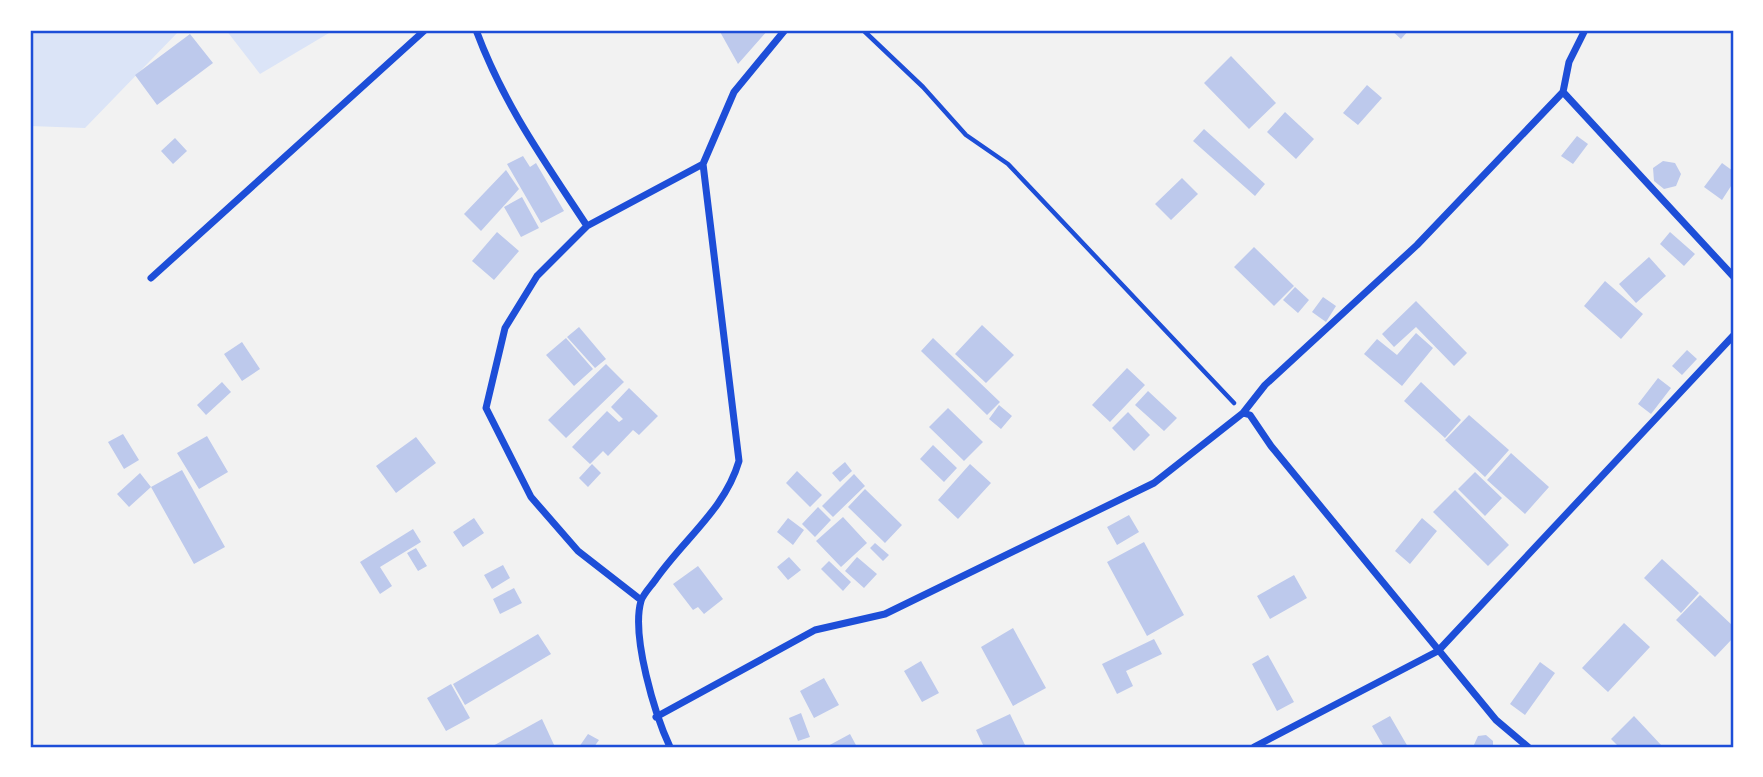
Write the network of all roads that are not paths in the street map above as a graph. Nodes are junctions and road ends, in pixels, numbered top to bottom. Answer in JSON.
{"nodes":[{"id":1,"x":425,"y":30,"type":"edge"},
{"id":2,"x":476,"y":30,"type":"edge"},
{"id":3,"x":785,"y":30,"type":"edge"},
{"id":4,"x":1585,"y":30,"type":"edge"},
{"id":5,"x":1563,"y":92,"type":"junction"},
{"id":6,"x":703,"y":164,"type":"junction"},
{"id":7,"x":587,"y":226,"type":"junction"},
{"id":8,"x":1733,"y":276,"type":"edge"},
{"id":9,"x":151,"y":278,"type":"dead end"},
{"id":10,"x":1733,"y":336,"type":"edge"},
{"id":11,"x":1243,"y":413,"type":"junction"},
{"id":12,"x":641,"y":600,"type":"junction"},
{"id":13,"x":1438,"y":651,"type":"junction"},
{"id":14,"x":656,"y":717,"type":"junction"},
{"id":15,"x":670,"y":747,"type":"edge"},
{"id":16,"x":1254,"y":747,"type":"edge"},
{"id":17,"x":1528,"y":747,"type":"edge"}],
"edges":[{"from":1,"to":9,"type":"street"},
{"from":2,"to":7,"type":"street"},
{"from":3,"to":6,"type":"street"},
{"from":4,"to":5,"type":"street"},
{"from":5,"to":8,"type":"street"},
{"from":5,"to":11,"type":"street"},
{"from":6,"to":7,"type":"street"},
{"from":6,"to":12,"type":"street"},
{"from":7,"to":12,"type":"street"},
{"from":10,"to":13,"type":"street"},
{"from":11,"to":13,"type":"street"},
{"from":11,"to":14,"type":"street"},
{"from":12,"to":14,"type":"street"},
{"from":13,"to":16,"type":"street"},
{"from":13,"to":17,"type":"street"},
{"from":14,"to":15,"type":"street"}]}
